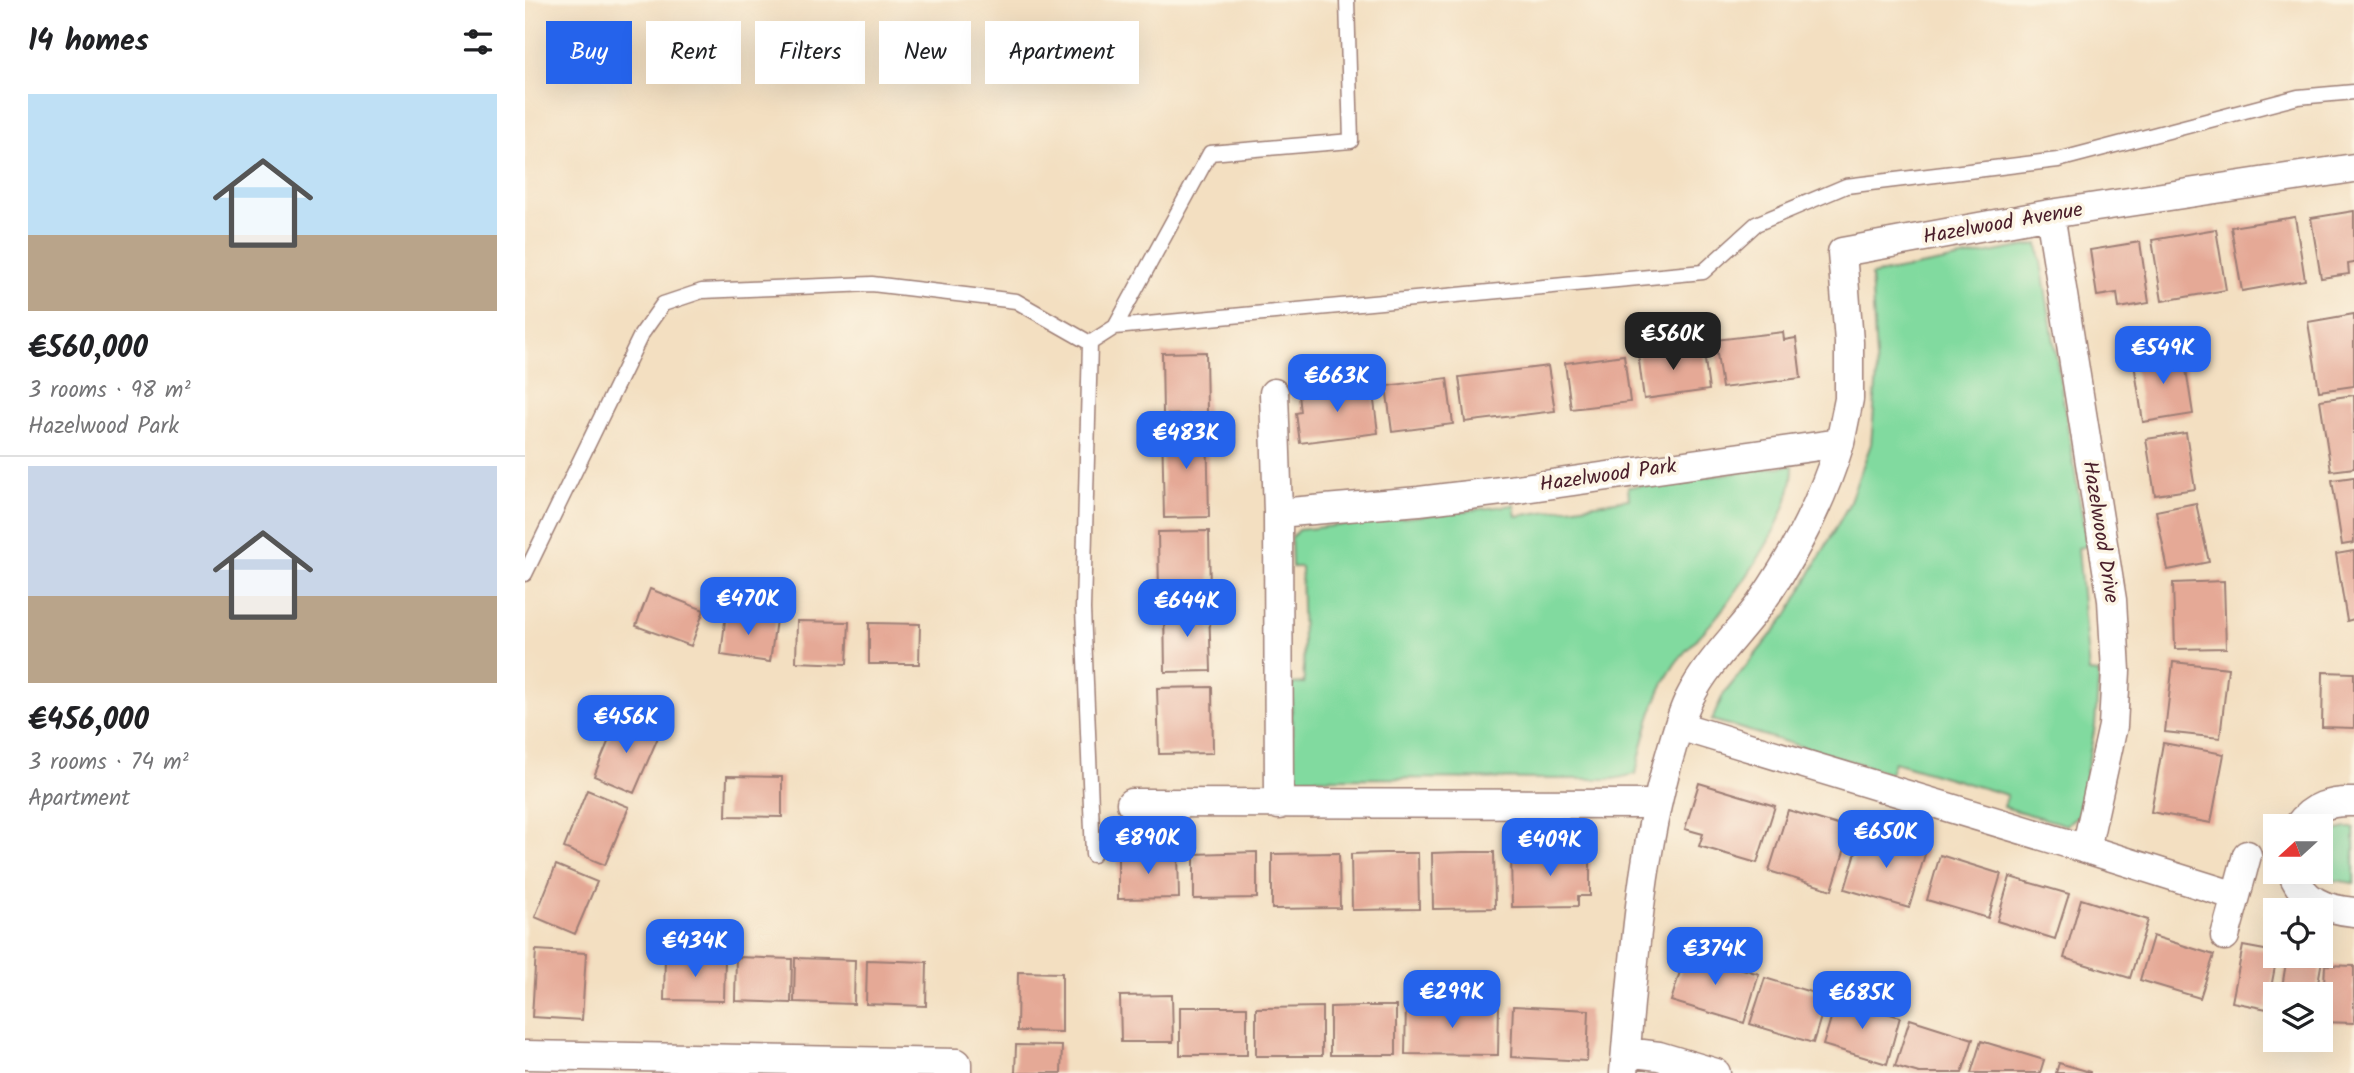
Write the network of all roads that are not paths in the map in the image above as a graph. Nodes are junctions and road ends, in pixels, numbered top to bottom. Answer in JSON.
{"nodes":[{"id":1,"x":1347,"y":0,"type":"edge"},
{"id":2,"x":2354,"y":92,"type":"edge"},
{"id":3,"x":2354,"y":168,"type":"edge"},
{"id":4,"x":2050,"y":214,"type":"junction"},
{"id":5,"x":1115,"y":327,"type":"junction"},
{"id":6,"x":1090,"y":343,"type":"junction"},
{"id":7,"x":1274,"y":393,"type":"dead end"},
{"id":8,"x":1840,"y":443,"type":"junction"},
{"id":9,"x":1278,"y":513,"type":"junction"},
{"id":10,"x":525,"y":574,"type":"edge"},
{"id":11,"x":1679,"y":726,"type":"junction"},
{"id":12,"x":2354,"y":802,"type":"edge"},
{"id":13,"x":1131,"y":803,"type":"dead end"},
{"id":14,"x":1655,"y":804,"type":"junction"},
{"id":15,"x":1279,"y":805,"type":"junction"},
{"id":16,"x":2307,"y":814,"type":"edge"},
{"id":17,"x":2086,"y":849,"type":"junction"},
{"id":18,"x":1093,"y":855,"type":"dead end"},
{"id":19,"x":2247,"y":855,"type":"dead end"},
{"id":20,"x":2298,"y":884,"type":"edge"},
{"id":21,"x":2236,"y":896,"type":"junction"},
{"id":22,"x":2354,"y":912,"type":"edge"},
{"id":23,"x":2225,"y":936,"type":"dead end"},
{"id":24,"x":525,"y":1055,"type":"edge"},
{"id":25,"x":1625,"y":1062,"type":"edge"},
{"id":26,"x":789,"y":1066,"type":"edge"},
{"id":27,"x":957,"y":1068,"type":"edge"},
{"id":28,"x":1716,"y":1073,"type":"edge"}],
"edges":[{"from":1,"to":5,"type":"lane"},
{"from":2,"to":5,"type":"lane"},
{"from":3,"to":4,"type":"street","name":"Hazelwood Avenue"},
{"from":4,"to":8,"type":"street","name":"Hazelwood Avenue"},
{"from":4,"to":17,"type":"street","name":"Hazelwood Drive"},
{"from":5,"to":6,"type":"lane"},
{"from":6,"to":10,"type":"lane"},
{"from":6,"to":18,"type":"lane"},
{"from":7,"to":9,"type":"street"},
{"from":8,"to":9,"type":"street","name":"Hazelwood Park"},
{"from":8,"to":11,"type":"street"},
{"from":9,"to":15,"type":"street"},
{"from":11,"to":14,"type":"street"},
{"from":11,"to":17,"type":"street"},
{"from":12,"to":16,"type":"street"},
{"from":13,"to":15,"type":"street"},
{"from":14,"to":15,"type":"street"},
{"from":14,"to":25,"type":"street"},
{"from":17,"to":21,"type":"street"},
{"from":19,"to":21,"type":"street"},
{"from":20,"to":22,"type":"street"},
{"from":21,"to":23,"type":"street"},
{"from":24,"to":26,"type":"street"},
{"from":25,"to":28,"type":"street"},
{"from":26,"to":27,"type":"street"}]}
